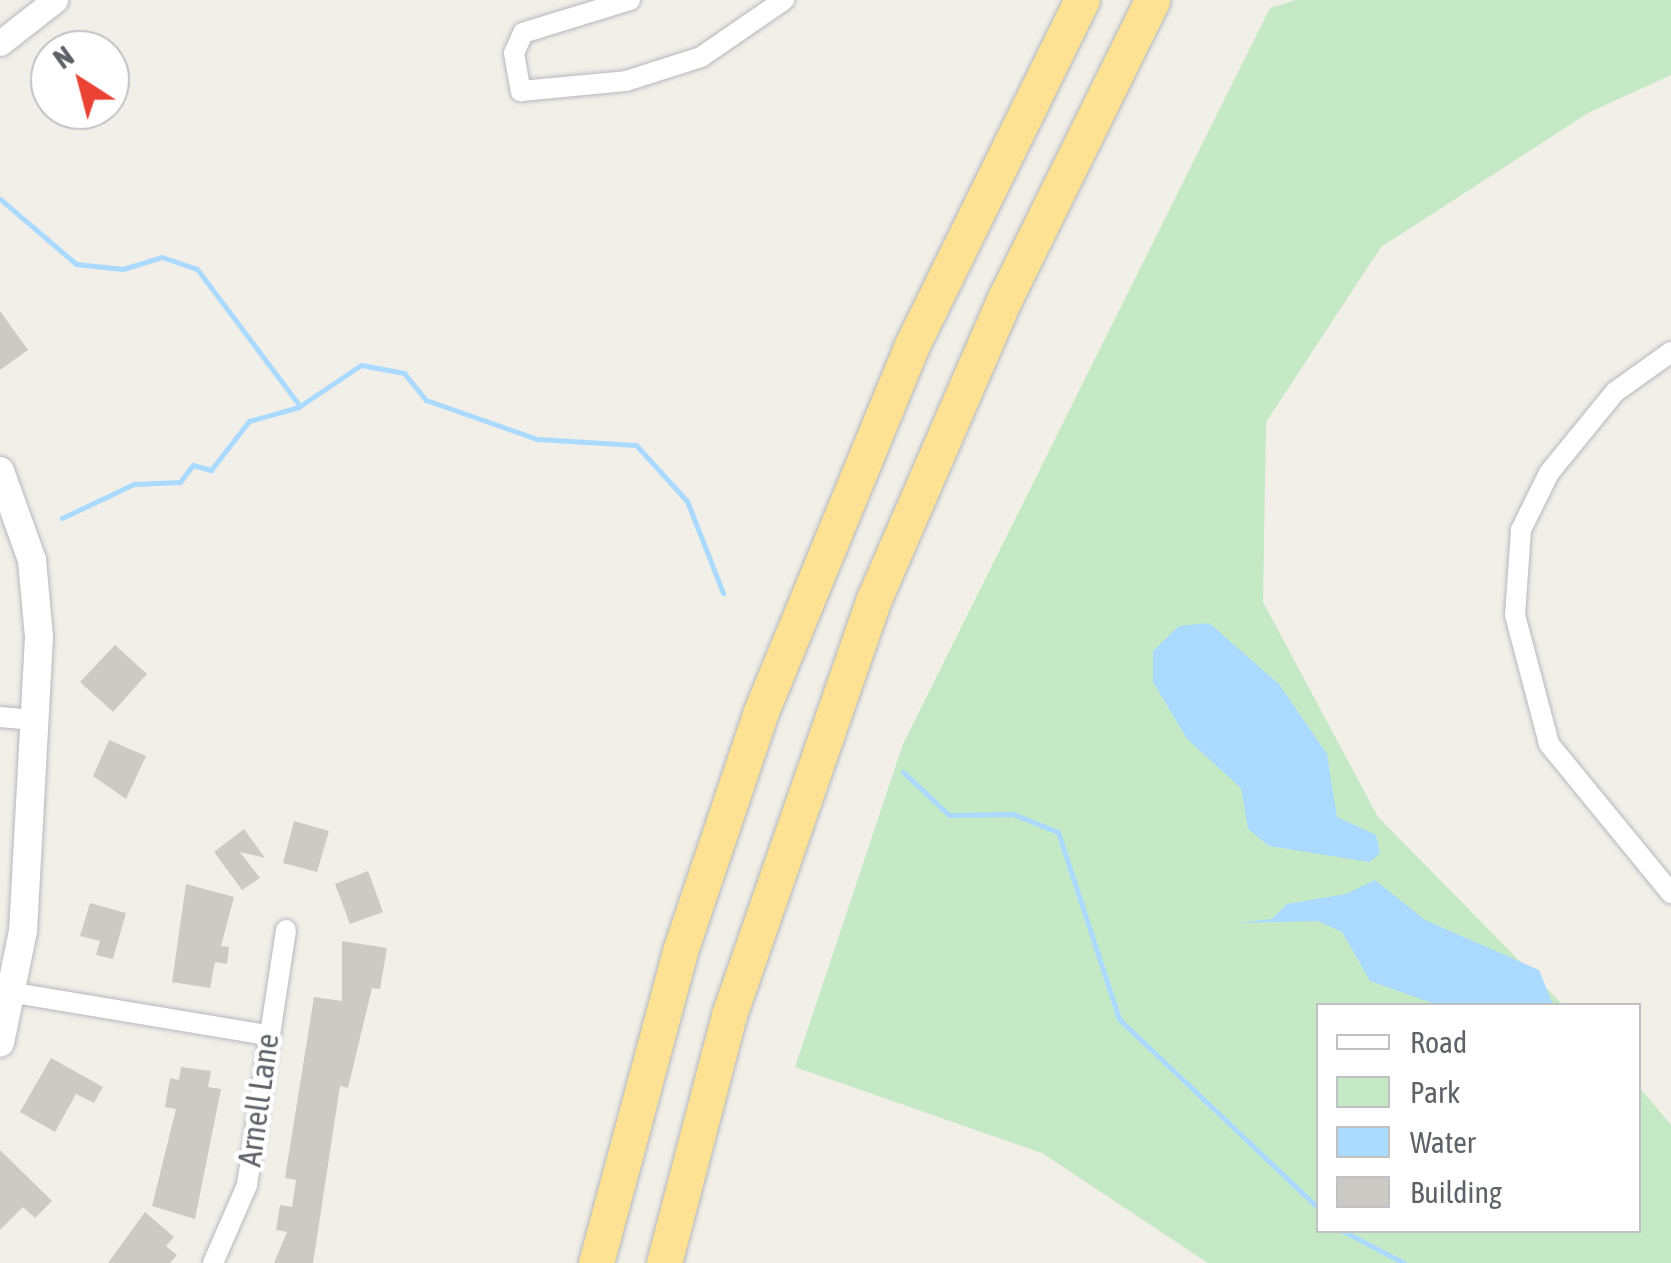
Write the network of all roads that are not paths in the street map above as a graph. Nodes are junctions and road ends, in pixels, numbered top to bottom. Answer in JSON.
{"nodes":[{"id":1,"x":54,"y":0,"type":"edge"},
{"id":2,"x":630,"y":0,"type":"edge"},
{"id":3,"x":784,"y":0,"type":"edge"},
{"id":4,"x":1082,"y":0,"type":"edge"},
{"id":5,"x":1152,"y":0,"type":"edge"},
{"id":6,"x":0,"y":43,"type":"edge"},
{"id":7,"x":1671,"y":352,"type":"edge"},
{"id":8,"x":0,"y":471,"type":"edge"},
{"id":9,"x":0,"y":717,"type":"edge"},
{"id":10,"x":34,"y":720,"type":"junction"},
{"id":11,"x":1671,"y":893,"type":"edge"},
{"id":12,"x":286,"y":930,"type":"dead end"},
{"id":13,"x":15,"y":993,"type":"junction"},
{"id":14,"x":267,"y":1035,"type":"junction"},
{"id":15,"x":0,"y":1044,"type":"edge"},
{"id":16,"x":213,"y":1263,"type":"edge"},
{"id":17,"x":596,"y":1263,"type":"edge"},
{"id":18,"x":664,"y":1263,"type":"edge"}],
"edges":[{"from":1,"to":6,"type":"street"},
{"from":2,"to":3,"type":"street"},
{"from":4,"to":17,"type":"highway"},
{"from":5,"to":18,"type":"highway"},
{"from":7,"to":11,"type":"street"},
{"from":8,"to":10,"type":"main road"},
{"from":9,"to":10,"type":"street"},
{"from":10,"to":13,"type":"main road"},
{"from":12,"to":14,"type":"street","name":"Arnell Lane"},
{"from":13,"to":14,"type":"street"},
{"from":13,"to":15,"type":"main road"},
{"from":14,"to":16,"type":"street","name":"Arnell Lane"}]}
